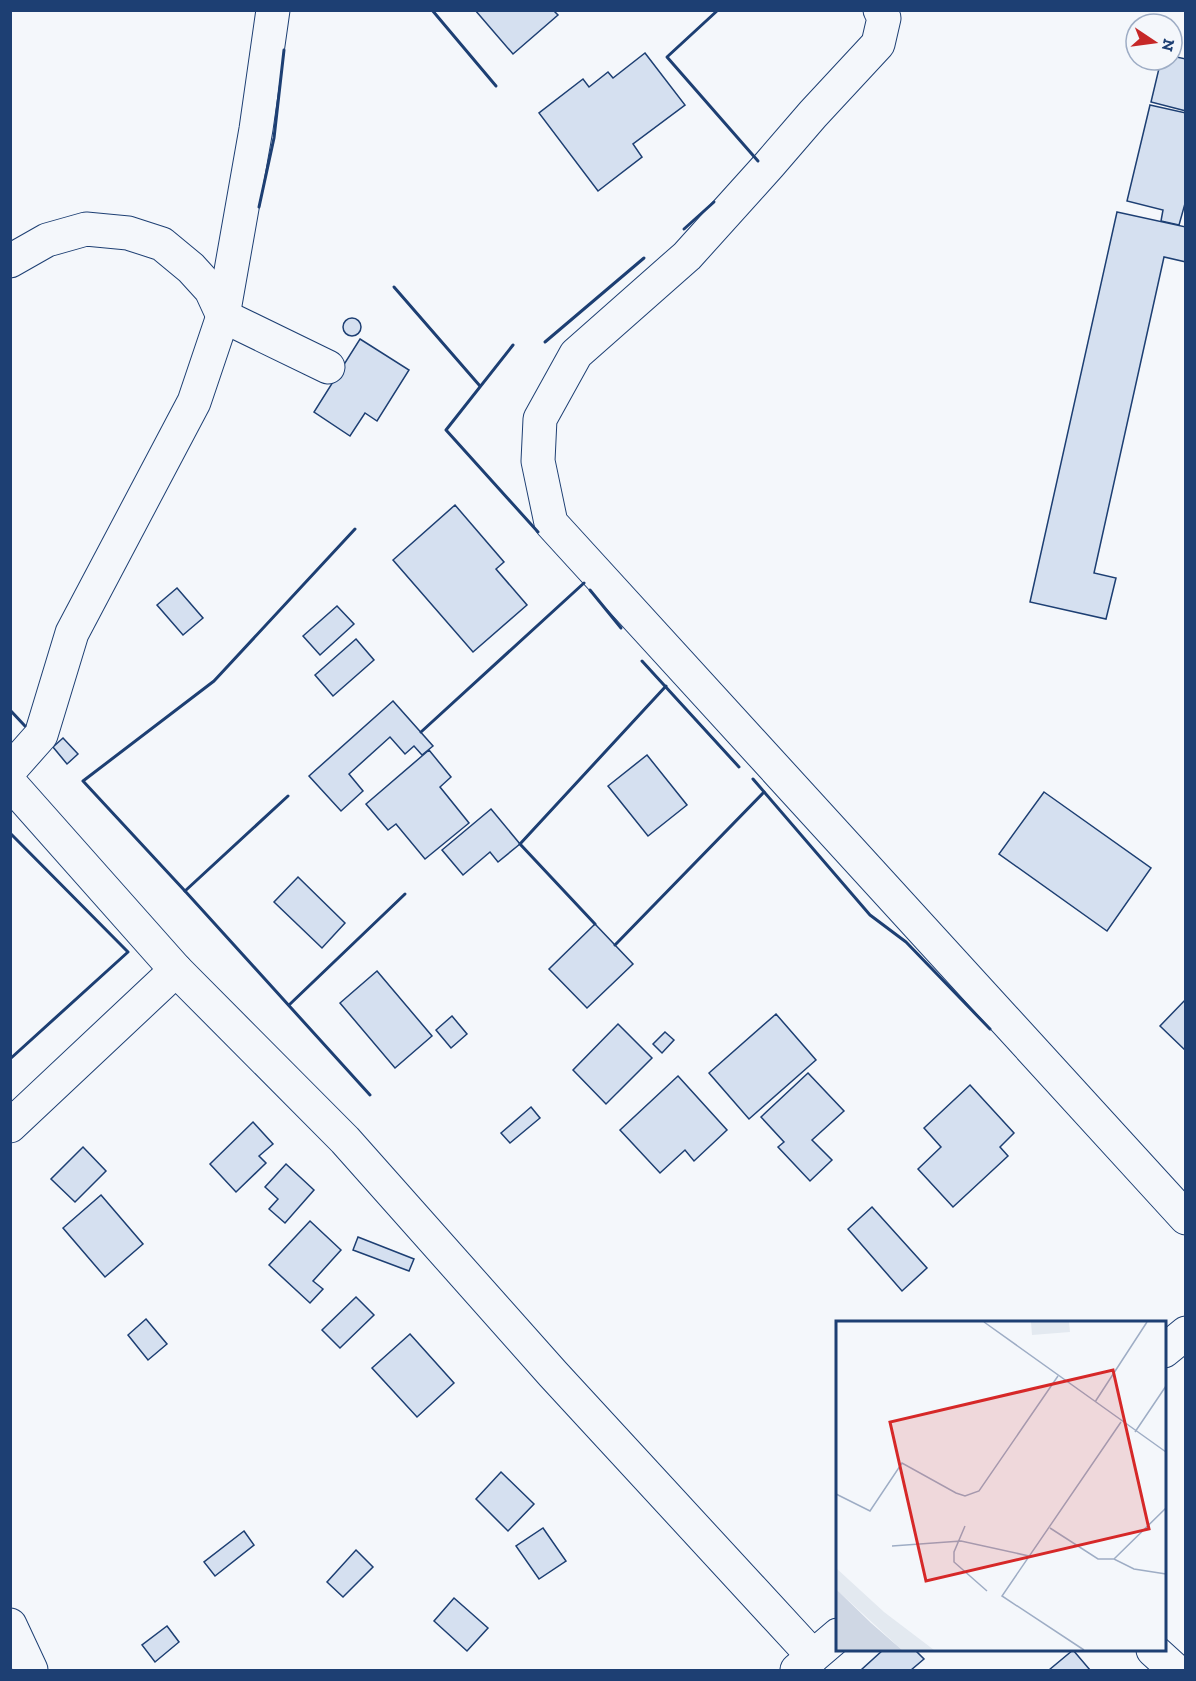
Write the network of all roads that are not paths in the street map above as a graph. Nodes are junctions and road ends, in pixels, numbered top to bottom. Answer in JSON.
{"nodes":[{"id":1,"x":273,"y":10,"type":"edge"},
{"id":2,"x":880,"y":10,"type":"edge"},
{"id":3,"x":10,"y":261,"type":"edge"},
{"id":4,"x":223,"y":316,"type":"junction"},
{"id":5,"x":328,"y":367,"type":"dead end"},
{"id":6,"x":10,"y":770,"type":"edge"},
{"id":7,"x":10,"y":783,"type":"edge"},
{"id":8,"x":176,"y":970,"type":"junction"},
{"id":9,"x":10,"y":1126,"type":"edge"},
{"id":10,"x":1185,"y":1218,"type":"edge"},
{"id":11,"x":1185,"y":1333,"type":"edge"},
{"id":12,"x":1166,"y":1349,"type":"edge"},
{"id":13,"x":10,"y":1625,"type":"edge"},
{"id":14,"x":836,"y":1636,"type":"edge"},
{"id":15,"x":1154,"y":1651,"type":"edge"},
{"id":16,"x":805,"y":1663,"type":"edge"},
{"id":17,"x":31,"y":1671,"type":"edge"},
{"id":18,"x":1175,"y":1671,"type":"edge"}],
"edges":[{"from":1,"to":4,"type":"street"},
{"from":2,"to":10,"type":"street"},
{"from":3,"to":4,"type":"street"},
{"from":4,"to":5,"type":"street"},
{"from":4,"to":6,"type":"street"},
{"from":7,"to":8,"type":"street"},
{"from":8,"to":9,"type":"street"},
{"from":8,"to":16,"type":"street"},
{"from":11,"to":12,"type":"street"},
{"from":13,"to":17,"type":"street"},
{"from":14,"to":16,"type":"street"},
{"from":15,"to":18,"type":"street"}]}
